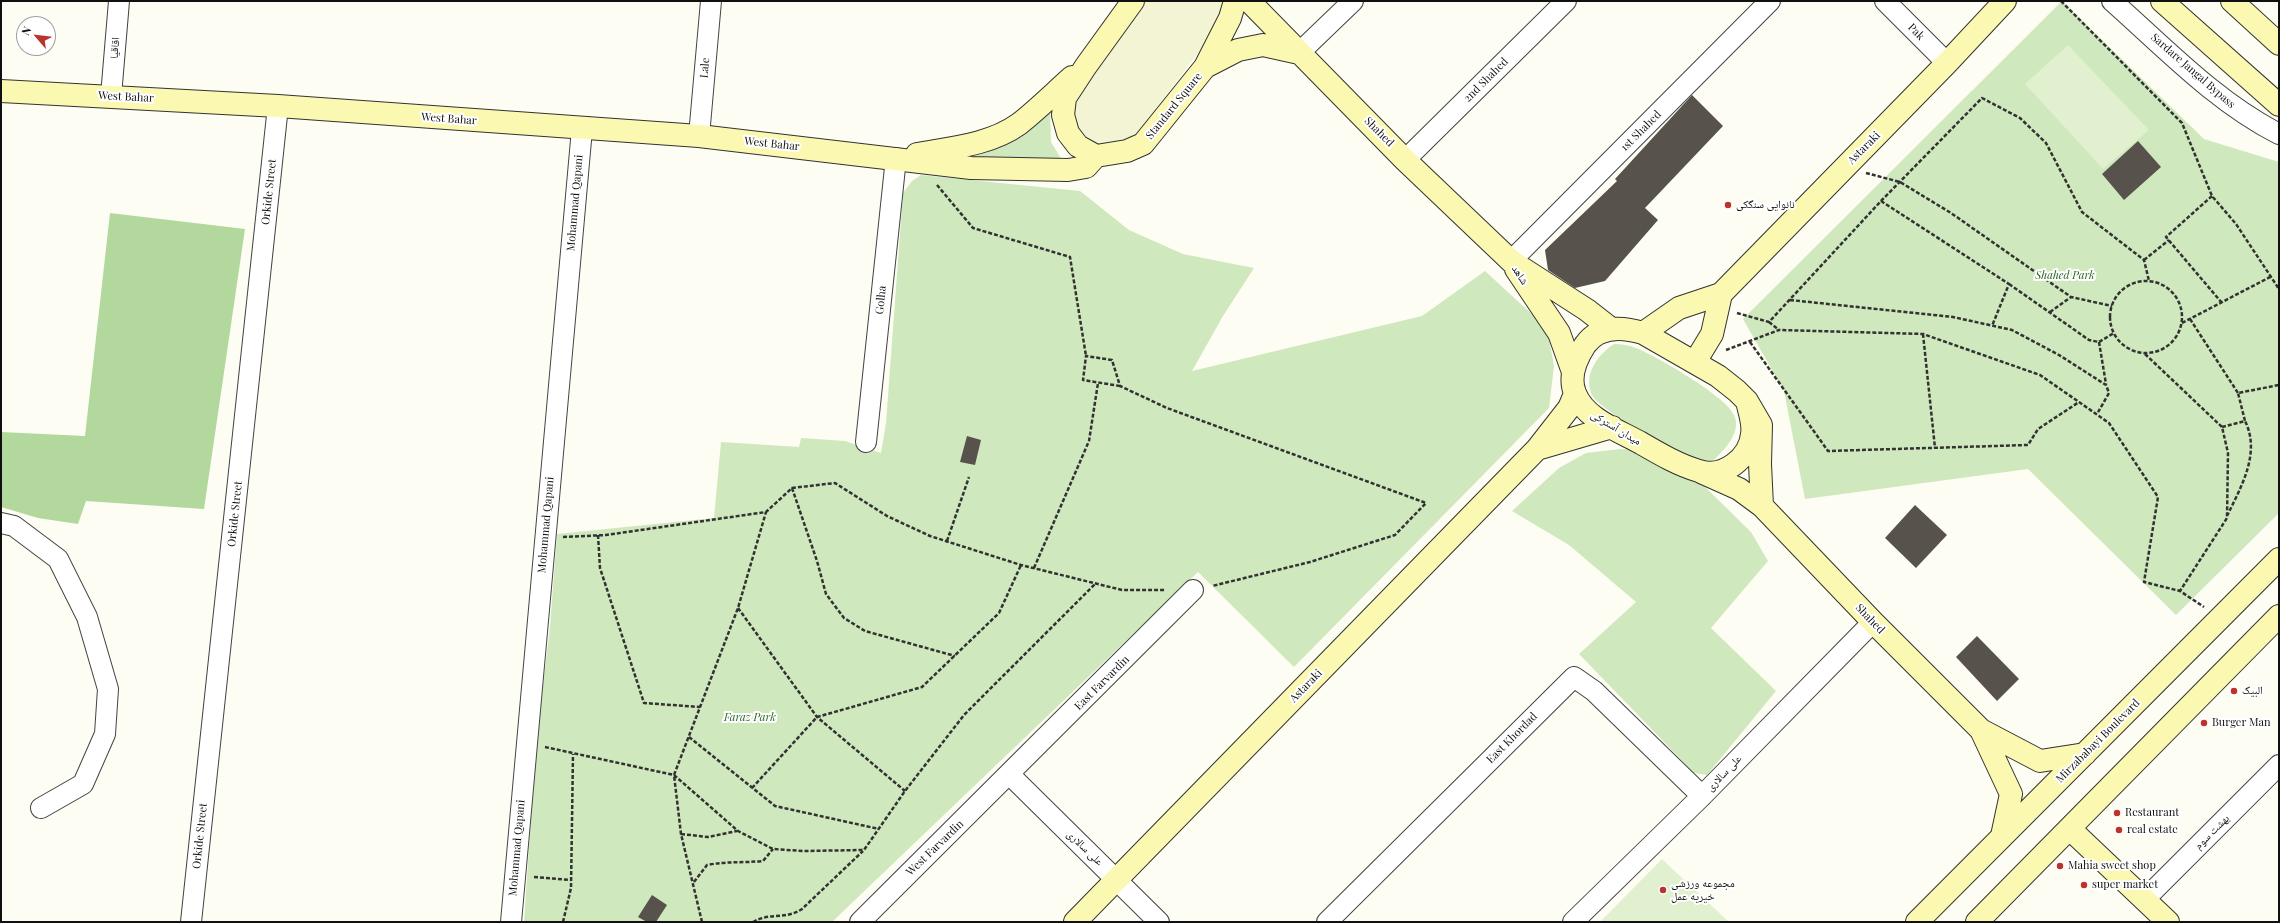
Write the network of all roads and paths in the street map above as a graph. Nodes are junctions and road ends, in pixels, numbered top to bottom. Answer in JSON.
{"nodes":[{"id":1,"x":119,"y":1,"type":"edge"},
{"id":2,"x":711,"y":1,"type":"edge"},
{"id":3,"x":1235,"y":1,"type":"edge"},
{"id":4,"x":1248,"y":1,"type":"edge"},
{"id":5,"x":1353,"y":1,"type":"edge"},
{"id":6,"x":1566,"y":1,"type":"edge"},
{"id":7,"x":1770,"y":1,"type":"edge"},
{"id":8,"x":1885,"y":1,"type":"edge"},
{"id":9,"x":2005,"y":1,"type":"edge"},
{"id":10,"x":2061,"y":1,"type":"edge"},
{"id":11,"x":2112,"y":1,"type":"edge"},
{"id":12,"x":2162,"y":1,"type":"edge"},
{"id":13,"x":2232,"y":1,"type":"edge"},
{"id":14,"x":1131,"y":3,"type":"edge"},
{"id":15,"x":2279,"y":44,"type":"edge"},
{"id":16,"x":1299,"y":52,"type":"junction"},
{"id":17,"x":1947,"y":63,"type":"junction"},
{"id":18,"x":1086,"y":66,"type":"junction"},
{"id":19,"x":1205,"y":67,"type":"junction"},
{"id":20,"x":1,"y":91,"type":"edge"},
{"id":21,"x":111,"y":96,"type":"junction"},
{"id":22,"x":2279,"y":105,"type":"edge"},
{"id":23,"x":278,"y":106,"type":"junction"},
{"id":24,"x":582,"y":129,"type":"junction"},
{"id":25,"x":2279,"y":134,"type":"edge"},
{"id":26,"x":699,"y":136,"type":"junction"},
{"id":27,"x":1096,"y":156,"type":"junction"},
{"id":28,"x":896,"y":158,"type":"junction"},
{"id":29,"x":1406,"y":160,"type":"junction"},
{"id":30,"x":940,"y":163,"type":"junction"},
{"id":31,"x":1844,"y":168,"type":"junction"},
{"id":32,"x":1900,"y":182,"type":"junction"},
{"id":33,"x":2212,"y":196,"type":"junction"},
{"id":34,"x":1881,"y":201,"type":"junction"},
{"id":35,"x":2169,"y":240,"type":"junction"},
{"id":36,"x":2144,"y":260,"type":"junction"},
{"id":37,"x":1511,"y":261,"type":"junction"},
{"id":38,"x":2272,"y":276,"type":"junction"},
{"id":39,"x":2149,"y":281,"type":"junction"},
{"id":40,"x":2010,"y":284,"type":"junction"},
{"id":41,"x":2279,"y":289,"type":"edge"},
{"id":42,"x":2071,"y":297,"type":"junction"},
{"id":43,"x":1719,"y":300,"type":"junction"},
{"id":44,"x":1790,"y":300,"type":"junction"},
{"id":45,"x":2222,"y":303,"type":"junction"},
{"id":46,"x":2112,"y":306,"type":"junction"},
{"id":47,"x":2050,"y":312,"type":"junction"},
{"id":48,"x":2190,"y":319,"type":"junction"},
{"id":49,"x":1769,"y":322,"type":"junction"},
{"id":50,"x":2182,"y":323,"type":"junction"},
{"id":51,"x":1992,"y":326,"type":"junction"},
{"id":52,"x":1610,"y":328,"type":"junction"},
{"id":53,"x":1779,"y":330,"type":"junction"},
{"id":54,"x":1643,"y":333,"type":"junction"},
{"id":55,"x":2114,"y":333,"type":"junction"},
{"id":56,"x":1923,"y":334,"type":"junction"},
{"id":57,"x":1750,"y":342,"type":"junction"},
{"id":58,"x":2099,"y":342,"type":"junction"},
{"id":59,"x":2145,"y":354,"type":"junction"},
{"id":60,"x":1086,"y":356,"type":"junction"},
{"id":61,"x":1696,"y":362,"type":"junction"},
{"id":62,"x":1573,"y":372,"type":"junction"},
{"id":63,"x":1098,"y":383,"type":"junction"},
{"id":64,"x":2106,"y":385,"type":"junction"},
{"id":65,"x":2279,"y":385,"type":"edge"},
{"id":66,"x":1120,"y":386,"type":"junction"},
{"id":67,"x":2238,"y":393,"type":"junction"},
{"id":68,"x":1575,"y":394,"type":"junction"},
{"id":69,"x":1746,"y":402,"type":"junction"},
{"id":70,"x":2079,"y":402,"type":"junction"},
{"id":71,"x":2097,"y":414,"type":"junction"},
{"id":72,"x":2245,"y":421,"type":"junction"},
{"id":73,"x":1612,"y":427,"type":"junction"},
{"id":74,"x":2222,"y":427,"type":"junction"},
{"id":75,"x":866,"y":442,"type":"dead end"},
{"id":76,"x":1935,"y":448,"type":"junction"},
{"id":77,"x":1537,"y":449,"type":"junction"},
{"id":78,"x":1701,"y":472,"type":"junction"},
{"id":79,"x":969,"y":477,"type":"dead end"},
{"id":80,"x":792,"y":488,"type":"junction"},
{"id":81,"x":1762,"y":506,"type":"junction"},
{"id":82,"x":766,"y":512,"type":"junction"},
{"id":83,"x":2227,"y":518,"type":"junction"},
{"id":84,"x":1,"y":523,"type":"edge"},
{"id":85,"x":598,"y":535,"type":"junction"},
{"id":86,"x":557,"y":538,"type":"dead end"},
{"id":87,"x":947,"y":541,"type":"junction"},
{"id":88,"x":2279,"y":559,"type":"edge"},
{"id":89,"x":1020,"y":565,"type":"junction"},
{"id":90,"x":1034,"y":568,"type":"junction"},
{"id":91,"x":1096,"y":582,"type":"junction"},
{"id":92,"x":1193,"y":590,"type":"junction"},
{"id":93,"x":2180,"y":592,"type":"junction"},
{"id":94,"x":738,"y":608,"type":"junction"},
{"id":95,"x":2279,"y":616,"type":"edge"},
{"id":96,"x":2221,"y":618,"type":"junction"},
{"id":97,"x":1873,"y":622,"type":"junction"},
{"id":98,"x":956,"y":656,"type":"junction"},
{"id":99,"x":700,"y":707,"type":"junction"},
{"id":100,"x":817,"y":717,"type":"junction"},
{"id":101,"x":1981,"y":730,"type":"junction"},
{"id":102,"x":688,"y":737,"type":"junction"},
{"id":103,"x":543,"y":746,"type":"dead end"},
{"id":104,"x":574,"y":754,"type":"junction"},
{"id":105,"x":2084,"y":754,"type":"junction"},
{"id":106,"x":2279,"y":765,"type":"edge"},
{"id":107,"x":674,"y":775,"type":"junction"},
{"id":108,"x":1010,"y":775,"type":"junction"},
{"id":109,"x":752,"y":788,"type":"junction"},
{"id":110,"x":905,"y":791,"type":"junction"},
{"id":111,"x":1702,"y":796,"type":"junction"},
{"id":112,"x":41,"y":808,"type":"dead end"},
{"id":113,"x":879,"y":829,"type":"junction"},
{"id":114,"x":2070,"y":829,"type":"junction"},
{"id":115,"x":738,"y":831,"type":"junction"},
{"id":116,"x":681,"y":834,"type":"junction"},
{"id":117,"x":2002,"y":836,"type":"junction"},
{"id":118,"x":773,"y":849,"type":"junction"},
{"id":119,"x":864,"y":850,"type":"junction"},
{"id":120,"x":515,"y":875,"type":"junction"},
{"id":121,"x":571,"y":880,"type":"junction"},
{"id":122,"x":1117,"y":880,"type":"junction"},
{"id":123,"x":694,"y":882,"type":"junction"},
{"id":124,"x":2145,"y":900,"type":"junction"},
{"id":125,"x":191,"y":922,"type":"edge"},
{"id":126,"x":511,"y":922,"type":"edge"},
{"id":127,"x":563,"y":922,"type":"edge"},
{"id":128,"x":702,"y":922,"type":"edge"},
{"id":129,"x":753,"y":922,"type":"edge"},
{"id":130,"x":860,"y":922,"type":"edge"},
{"id":131,"x":1075,"y":922,"type":"edge"},
{"id":132,"x":1159,"y":922,"type":"edge"},
{"id":133,"x":1327,"y":922,"type":"edge"},
{"id":134,"x":1573,"y":922,"type":"edge"},
{"id":135,"x":1917,"y":922,"type":"edge"},
{"id":136,"x":1978,"y":922,"type":"edge"},
{"id":137,"x":2168,"y":922,"type":"edge"}],
"edges":[{"from":1,"to":21,"type":"street","name":"اقاقیا"},
{"from":2,"to":26,"type":"street","name":"Lale"},
{"from":3,"to":19,"type":"street","name":"Standard Square"},
{"from":4,"to":16,"type":"street","name":"Shahed"},
{"from":5,"to":16,"type":"street"},
{"from":6,"to":29,"type":"street","name":"2nd Shahed"},
{"from":7,"to":37,"type":"street","name":"1st Shahed"},
{"from":8,"to":17,"type":"street","name":"Pak"},
{"from":9,"to":17,"type":"street","name":"Astaraki"},
{"from":10,"to":33,"type":"path"},
{"from":11,"to":25,"type":"street","name":"Sardare Jangal Bypass"},
{"from":12,"to":22,"type":"street"},
{"from":13,"to":15,"type":"street"},
{"from":14,"to":18,"type":"street"},
{"from":16,"to":19,"type":"street"},
{"from":16,"to":29,"type":"street","name":"Shahed"},
{"from":17,"to":31,"type":"street","name":"Astaraki"},
{"from":18,"to":27,"type":"street"},
{"from":18,"to":28,"type":"street"},
{"from":19,"to":27,"type":"street","name":"Standard Square"},
{"from":20,"to":21,"type":"street","name":"West Bahar"},
{"from":21,"to":23,"type":"street","name":"West Bahar"},
{"from":23,"to":24,"type":"street","name":"West Bahar"},
{"from":23,"to":125,"type":"street","name":"Orkide Street"},
{"from":24,"to":26,"type":"street","name":"West Bahar"},
{"from":24,"to":120,"type":"street","name":"Mohammad Qapani"},
{"from":26,"to":28,"type":"street","name":"West Bahar"},
{"from":27,"to":30,"type":"street","name":"West Bahar"},
{"from":28,"to":30,"type":"street","name":"West Bahar"},
{"from":28,"to":75,"type":"street","name":"Golha"},
{"from":29,"to":37,"type":"street","name":"Shahed"},
{"from":30,"to":60,"type":"path"},
{"from":31,"to":32,"type":"path"},
{"from":31,"to":43,"type":"street","name":"Astaraki"},
{"from":32,"to":34,"type":"path"},
{"from":32,"to":36,"type":"path"},
{"from":32,"to":42,"type":"path"},
{"from":33,"to":35,"type":"path"},
{"from":33,"to":38,"type":"path"},
{"from":34,"to":40,"type":"path"},
{"from":34,"to":44,"type":"path"},
{"from":35,"to":36,"type":"path"},
{"from":35,"to":45,"type":"path"},
{"from":36,"to":39,"type":"path"},
{"from":37,"to":52,"type":"street","name":"شاهد"},
{"from":37,"to":62,"type":"street","name":"شاهد"},
{"from":38,"to":41,"type":"path"},
{"from":38,"to":45,"type":"path"},
{"from":39,"to":46,"type":"path"},
{"from":39,"to":50,"type":"path"},
{"from":40,"to":47,"type":"path"},
{"from":40,"to":51,"type":"path"},
{"from":42,"to":46,"type":"path"},
{"from":42,"to":47,"type":"path"},
{"from":43,"to":49,"type":"path"},
{"from":43,"to":54,"type":"street"},
{"from":43,"to":61,"type":"street"},
{"from":44,"to":49,"type":"path"},
{"from":44,"to":51,"type":"path"},
{"from":45,"to":48,"type":"path"},
{"from":46,"to":55,"type":"path"},
{"from":47,"to":58,"type":"path"},
{"from":48,"to":50,"type":"path"},
{"from":48,"to":67,"type":"path"},
{"from":49,"to":53,"type":"path"},
{"from":50,"to":59,"type":"path"},
{"from":51,"to":64,"type":"path"},
{"from":52,"to":54,"type":"street"},
{"from":52,"to":62,"type":"street"},
{"from":53,"to":56,"type":"path"},
{"from":53,"to":57,"type":"path"},
{"from":54,"to":61,"type":"street"},
{"from":55,"to":58,"type":"path"},
{"from":55,"to":59,"type":"path"},
{"from":56,"to":70,"type":"path"},
{"from":56,"to":76,"type":"path"},
{"from":57,"to":61,"type":"path"},
{"from":57,"to":76,"type":"path"},
{"from":58,"to":64,"type":"path"},
{"from":59,"to":74,"type":"path"},
{"from":60,"to":63,"type":"path"},
{"from":60,"to":66,"type":"path"},
{"from":61,"to":69,"type":"street"},
{"from":62,"to":68,"type":"street"},
{"from":63,"to":66,"type":"path"},
{"from":63,"to":90,"type":"path"},
{"from":64,"to":71,"type":"path"},
{"from":65,"to":67,"type":"path"},
{"from":66,"to":92,"type":"path"},
{"from":67,"to":72,"type":"path"},
{"from":68,"to":73,"type":"street","name":"میدان آسترکی"},
{"from":68,"to":77,"type":"street","name":"Astaraki"},
{"from":69,"to":78,"type":"street","name":"میدان آسترکی"},
{"from":69,"to":81,"type":"street"},
{"from":70,"to":71,"type":"path"},
{"from":70,"to":76,"type":"path"},
{"from":71,"to":93,"type":"path"},
{"from":72,"to":74,"type":"path"},
{"from":72,"to":83,"type":"path"},
{"from":73,"to":77,"type":"street"},
{"from":73,"to":78,"type":"street","name":"میدان آسترکی"},
{"from":74,"to":83,"type":"path"},
{"from":77,"to":122,"type":"street","name":"Astaraki"},
{"from":78,"to":81,"type":"street","name":"Shahed"},
{"from":79,"to":87,"type":"path"},
{"from":80,"to":82,"type":"path"},
{"from":80,"to":87,"type":"path"},
{"from":80,"to":98,"type":"path"},
{"from":81,"to":97,"type":"street","name":"Shahed"},
{"from":82,"to":85,"type":"path"},
{"from":82,"to":94,"type":"path"},
{"from":83,"to":93,"type":"path"},
{"from":84,"to":112,"type":"street"},
{"from":85,"to":86,"type":"path"},
{"from":85,"to":99,"type":"path"},
{"from":87,"to":89,"type":"path"},
{"from":88,"to":96,"type":"street","name":"Mirzababayi Boulevard"},
{"from":89,"to":90,"type":"path"},
{"from":89,"to":98,"type":"path"},
{"from":90,"to":91,"type":"path"},
{"from":91,"to":92,"type":"path"},
{"from":91,"to":110,"type":"path"},
{"from":92,"to":108,"type":"street","name":"East Farvardin"},
{"from":93,"to":96,"type":"path"},
{"from":94,"to":99,"type":"path"},
{"from":94,"to":100,"type":"path"},
{"from":95,"to":114,"type":"street"},
{"from":96,"to":105,"type":"street","name":"Mirzababayi Boulevard"},
{"from":97,"to":101,"type":"street","name":"Shahed"},
{"from":97,"to":111,"type":"street","name":"علی سالاری"},
{"from":98,"to":100,"type":"path"},
{"from":99,"to":102,"type":"path"},
{"from":100,"to":109,"type":"path"},
{"from":100,"to":110,"type":"path"},
{"from":101,"to":105,"type":"street","name":"Shahed"},
{"from":101,"to":117,"type":"street","name":"Shahed"},
{"from":102,"to":107,"type":"path"},
{"from":102,"to":109,"type":"path"},
{"from":103,"to":104,"type":"path"},
{"from":104,"to":107,"type":"path"},
{"from":104,"to":121,"type":"path"},
{"from":105,"to":117,"type":"street","name":"Mirzababayi Boulevard"},
{"from":106,"to":124,"type":"street","name":"بهشت سوم"},
{"from":107,"to":115,"type":"path"},
{"from":107,"to":116,"type":"path"},
{"from":108,"to":122,"type":"street","name":"علی سالاری"},
{"from":108,"to":130,"type":"street","name":"West Farvardin"},
{"from":109,"to":113,"type":"path"},
{"from":110,"to":113,"type":"path"},
{"from":111,"to":133,"type":"street","name":"East Khordad"},
{"from":111,"to":134,"type":"street","name":"علی سالاری"},
{"from":113,"to":119,"type":"path"},
{"from":114,"to":124,"type":"street"},
{"from":114,"to":136,"type":"street"},
{"from":115,"to":116,"type":"path"},
{"from":115,"to":118,"type":"path"},
{"from":116,"to":123,"type":"path"},
{"from":117,"to":135,"type":"street","name":"Mirzababayi Boulevard"},
{"from":118,"to":119,"type":"path"},
{"from":118,"to":123,"type":"path"},
{"from":119,"to":129,"type":"path"},
{"from":120,"to":121,"type":"path"},
{"from":120,"to":126,"type":"street","name":"Mohammad Qapani"},
{"from":121,"to":127,"type":"path"},
{"from":122,"to":131,"type":"street","name":"Astaraki"},
{"from":122,"to":132,"type":"street","name":"علی سالاری"},
{"from":123,"to":128,"type":"path"},
{"from":124,"to":137,"type":"street"}]}
